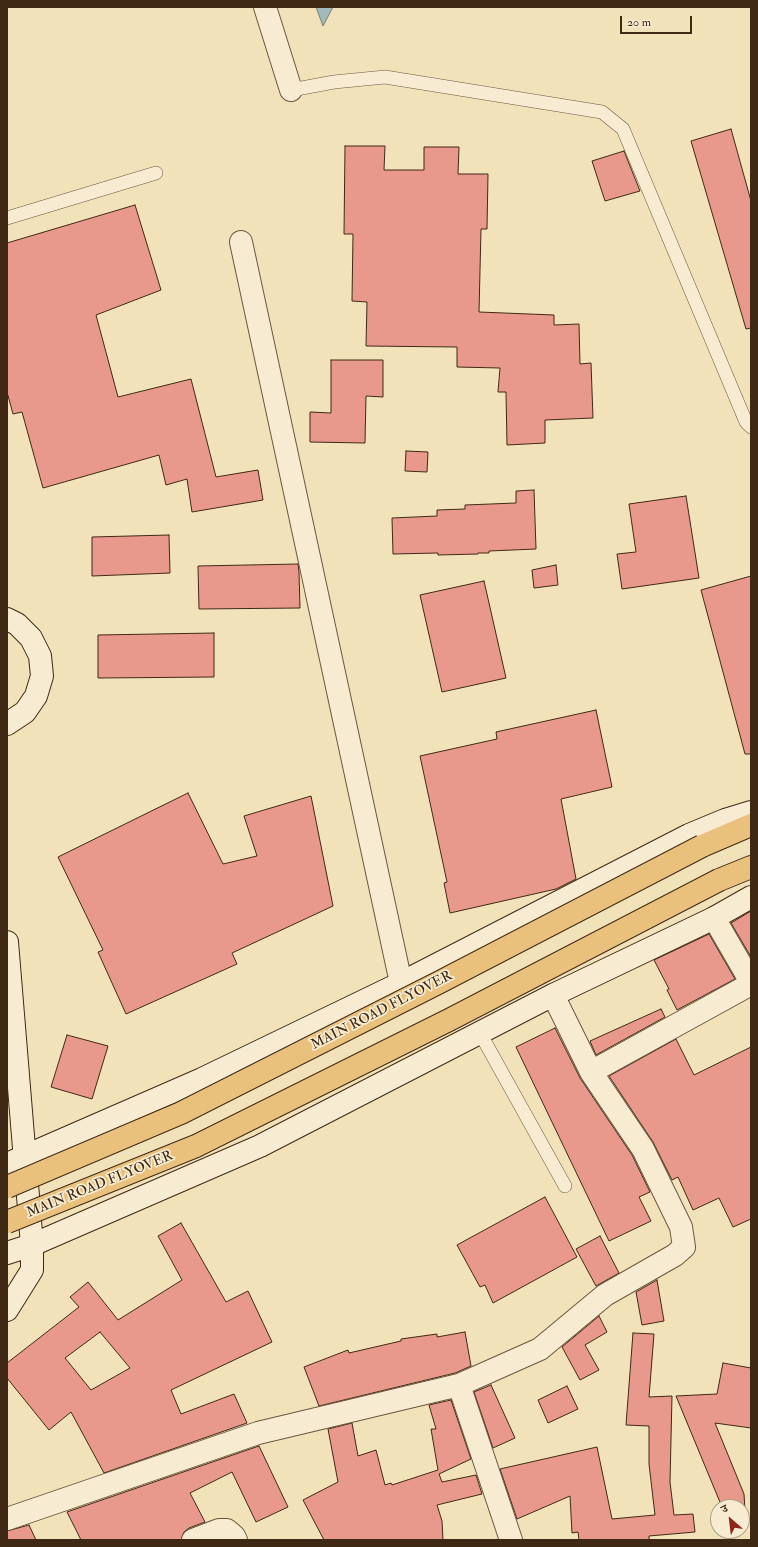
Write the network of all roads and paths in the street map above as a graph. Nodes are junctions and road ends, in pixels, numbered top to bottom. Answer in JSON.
{"nodes":[{"id":1,"x":265,"y":7,"type":"edge"},
{"id":2,"x":291,"y":90,"type":"joint"},
{"id":3,"x":156,"y":173,"type":"dead end"},
{"id":4,"x":7,"y":218,"type":"edge"},
{"id":5,"x":241,"y":242,"type":"dead end"},
{"id":6,"x":751,"y":427,"type":"edge"},
{"id":7,"x":7,"y":619,"type":"edge"},
{"id":8,"x":7,"y":724,"type":"edge"},
{"id":9,"x":751,"y":812,"type":"edge"},
{"id":10,"x":751,"y":825,"type":"edge"},
{"id":11,"x":751,"y":867,"type":"edge"},
{"id":12,"x":751,"y":897,"type":"edge"},
{"id":13,"x":714,"y":918,"type":"junction"},
{"id":14,"x":7,"y":942,"type":"edge"},
{"id":15,"x":402,"y":983,"type":"junction"},
{"id":16,"x":751,"y":983,"type":"edge"},
{"id":17,"x":553,"y":995,"type":"junction"},
{"id":18,"x":480,"y":1033,"type":"junction"},
{"id":19,"x":590,"y":1072,"type":"junction"},
{"id":20,"x":16,"y":1161,"type":"edge"},
{"id":21,"x":565,"y":1186,"type":"dead end"},
{"id":22,"x":7,"y":1187,"type":"edge"},
{"id":23,"x":7,"y":1222,"type":"edge"},
{"id":24,"x":32,"y":1245,"type":"junction"},
{"id":25,"x":7,"y":1253,"type":"edge"},
{"id":26,"x":7,"y":1310,"type":"edge"},
{"id":27,"x":459,"y":1385,"type":"junction"},
{"id":28,"x":7,"y":1519,"type":"edge"},
{"id":29,"x":192,"y":1540,"type":"edge"},
{"id":30,"x":236,"y":1540,"type":"edge"},
{"id":31,"x":511,"y":1540,"type":"edge"}],
"edges":[{"from":1,"to":2,"type":"street"},
{"from":2,"to":6,"type":"lane"},
{"from":3,"to":4,"type":"lane"},
{"from":5,"to":15,"type":"street"},
{"from":7,"to":8,"type":"street"},
{"from":9,"to":15,"type":"street"},
{"from":10,"to":22,"type":"main road","name":"MAIN ROAD FLYOVER","bridge":true},
{"from":11,"to":23,"type":"main road","name":"MAIN ROAD FLYOVER","bridge":true},
{"from":12,"to":13,"type":"street"},
{"from":13,"to":16,"type":"street"},
{"from":13,"to":17,"type":"street"},
{"from":14,"to":20,"type":"street"},
{"from":15,"to":20,"type":"street"},
{"from":16,"to":19,"type":"street"},
{"from":17,"to":18,"type":"street"},
{"from":17,"to":19,"type":"street"},
{"from":18,"to":21,"type":"lane"},
{"from":18,"to":24,"type":"street"},
{"from":19,"to":27,"type":"street"},
{"from":20,"to":24,"type":"street"},
{"from":24,"to":25,"type":"street"},
{"from":24,"to":26,"type":"street"},
{"from":27,"to":28,"type":"street"},
{"from":27,"to":31,"type":"street"},
{"from":29,"to":30,"type":"street"}]}
